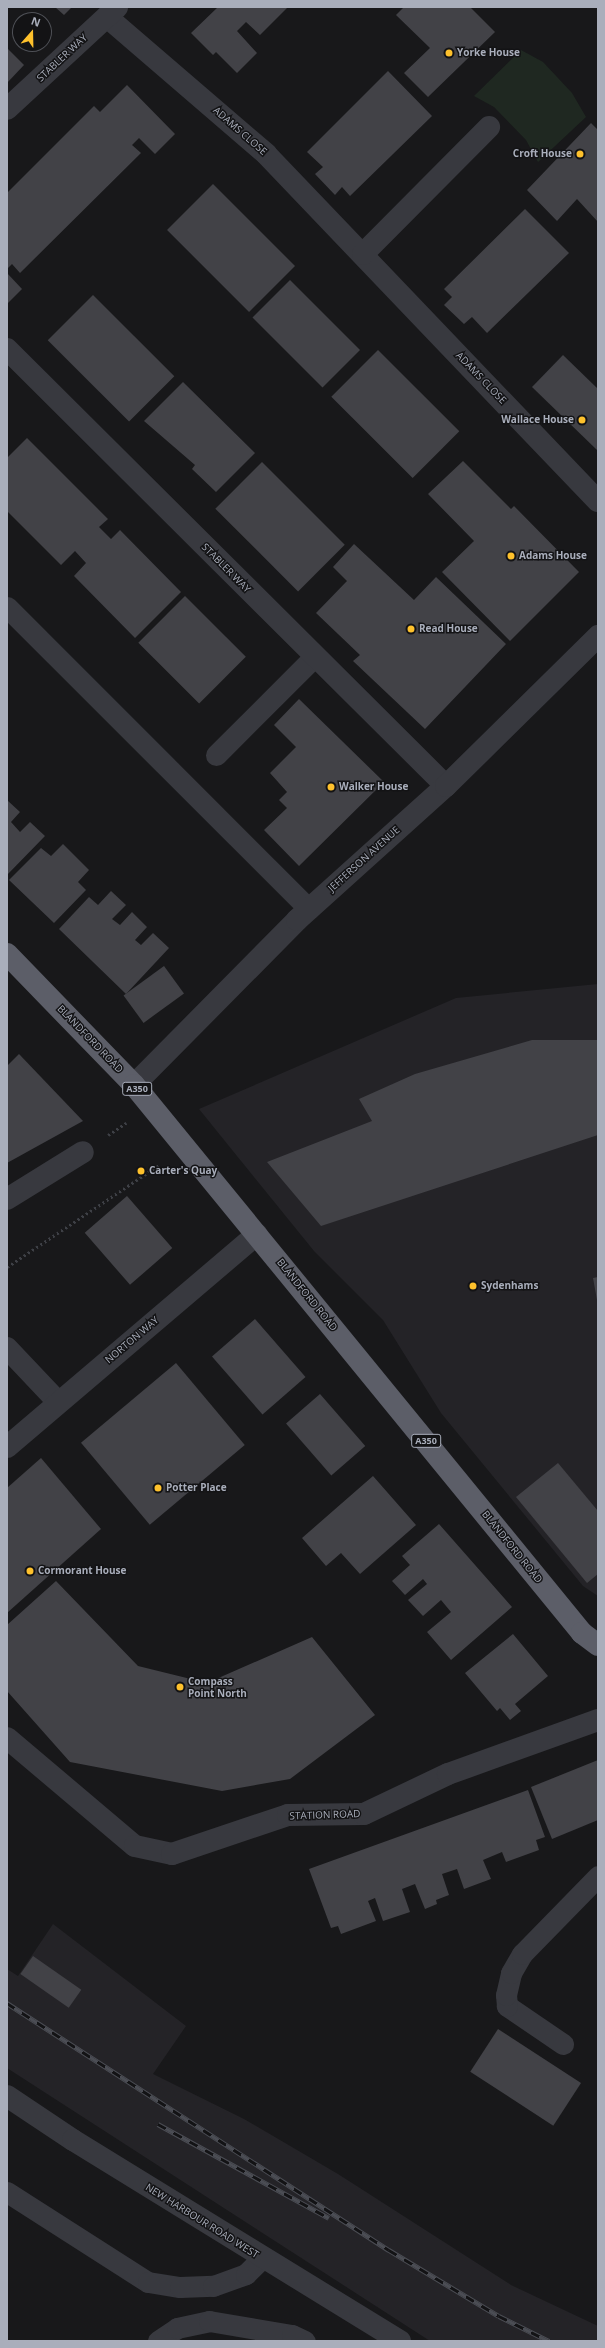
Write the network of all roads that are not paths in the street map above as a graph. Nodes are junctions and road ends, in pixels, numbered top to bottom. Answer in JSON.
{"nodes":[{"id":1,"x":112,"y":12,"type":"edge"},
{"id":2,"x":7,"y":109,"type":"edge"},
{"id":3,"x":489,"y":127,"type":"dead end"},
{"id":4,"x":363,"y":254,"type":"junction"},
{"id":5,"x":7,"y":349,"type":"edge"},
{"id":6,"x":598,"y":501,"type":"edge"},
{"id":7,"x":7,"y":607,"type":"edge"},
{"id":8,"x":598,"y":636,"type":"edge"},
{"id":9,"x":315,"y":656,"type":"junction"},
{"id":10,"x":216,"y":755,"type":"dead end"},
{"id":11,"x":446,"y":786,"type":"junction"},
{"id":12,"x":309,"y":909,"type":"junction"},
{"id":13,"x":7,"y":954,"type":"edge"},
{"id":14,"x":134,"y":1085,"type":"junction"},
{"id":15,"x":83,"y":1152,"type":"road end"},
{"id":16,"x":7,"y":1199,"type":"edge"},
{"id":17,"x":257,"y":1234,"type":"junction"},
{"id":18,"x":7,"y":1348,"type":"edge"},
{"id":19,"x":58,"y":1402,"type":"junction"},
{"id":20,"x":7,"y":1447,"type":"edge"},
{"id":21,"x":598,"y":1645,"type":"edge"},
{"id":22,"x":598,"y":1720,"type":"edge"},
{"id":23,"x":7,"y":1738,"type":"edge"},
{"id":24,"x":598,"y":1876,"type":"edge"},
{"id":25,"x":563,"y":2044,"type":"dead end"},
{"id":26,"x":7,"y":2096,"type":"edge"},
{"id":27,"x":7,"y":2192,"type":"edge"},
{"id":28,"x":262,"y":2258,"type":"junction"},
{"id":29,"x":158,"y":2341,"type":"edge"},
{"id":30,"x":305,"y":2341,"type":"edge"},
{"id":31,"x":400,"y":2341,"type":"edge"}],
"edges":[{"from":1,"to":2,"type":"street","name":"STABLER WAY"},
{"from":1,"to":4,"type":"street","name":"ADAMS CLOSE"},
{"from":3,"to":4,"type":"street"},
{"from":4,"to":6,"type":"street","name":"ADAMS CLOSE"},
{"from":5,"to":9,"type":"street","name":"STABLER WAY"},
{"from":7,"to":12,"type":"lane"},
{"from":8,"to":11,"type":"street","name":"JEFFERSON AVENUE"},
{"from":9,"to":10,"type":"lane"},
{"from":9,"to":11,"type":"street","name":"STABLER WAY"},
{"from":11,"to":12,"type":"street","name":"JEFFERSON AVENUE"},
{"from":12,"to":14,"type":"street","name":"JEFFERSON AVENUE"},
{"from":13,"to":14,"type":"highway","name":"BLANDFORD ROAD","number":"A350"},
{"from":14,"to":17,"type":"highway","name":"BLANDFORD ROAD","number":"A350"},
{"from":15,"to":16,"type":"street"},
{"from":17,"to":19,"type":"street","name":"NORTON WAY"},
{"from":17,"to":21,"type":"highway","name":"BLANDFORD ROAD","number":"A350"},
{"from":18,"to":19,"type":"street"},
{"from":19,"to":20,"type":"street","name":"NORTON WAY"},
{"from":22,"to":23,"type":"street","name":"STATION ROAD"},
{"from":24,"to":25,"type":"lane"},
{"from":26,"to":28,"type":"street","name":"NEW HARBOUR ROAD WEST"},
{"from":27,"to":28,"type":"lane"},
{"from":28,"to":31,"type":"street","name":"NEW HARBOUR ROAD WEST"},
{"from":29,"to":30,"type":"lane"}]}
